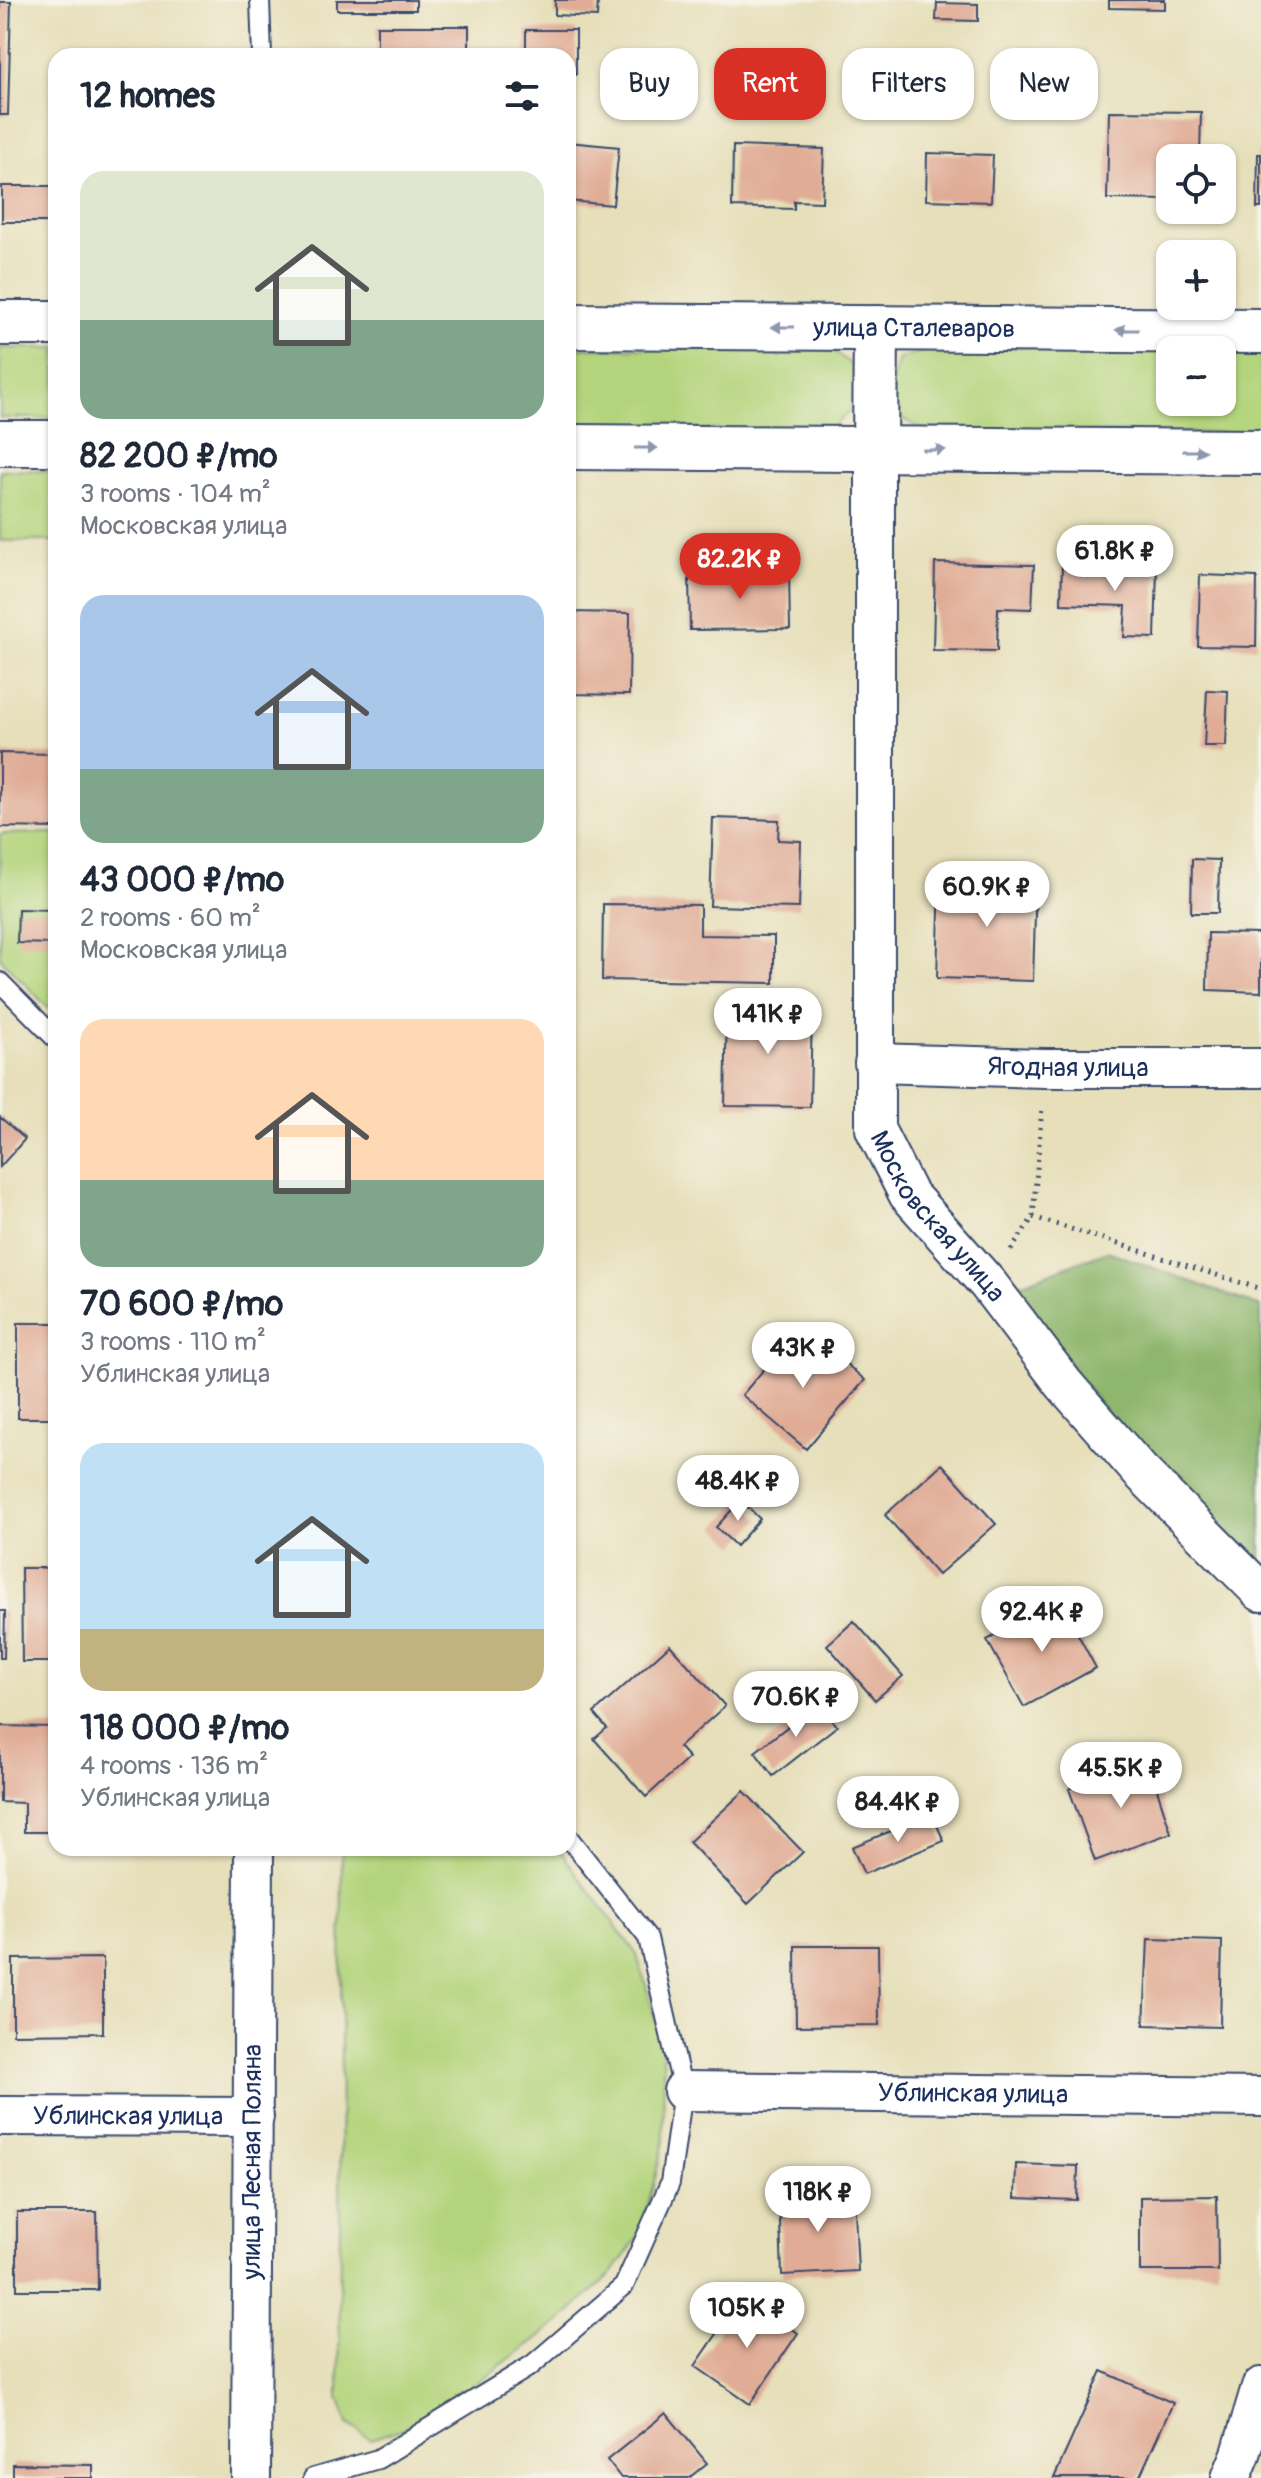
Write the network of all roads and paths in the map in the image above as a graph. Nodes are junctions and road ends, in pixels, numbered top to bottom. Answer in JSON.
{"nodes":[{"id":1,"x":260,"y":0,"type":"edge"},
{"id":2,"x":262,"y":48,"type":"edge"},
{"id":3,"x":0,"y":323,"type":"edge"},
{"id":4,"x":48,"y":323,"type":"edge"},
{"id":5,"x":576,"y":326,"type":"edge"},
{"id":6,"x":876,"y":328,"type":"junction"},
{"id":7,"x":1261,"y":331,"type":"edge"},
{"id":8,"x":0,"y":443,"type":"edge"},
{"id":9,"x":48,"y":443,"type":"edge"},
{"id":10,"x":576,"y":447,"type":"edge"},
{"id":11,"x":875,"y":449,"type":"junction"},
{"id":12,"x":1261,"y":452,"type":"edge"},
{"id":13,"x":0,"y":982,"type":"edge"},
{"id":14,"x":48,"y":1031,"type":"edge"},
{"id":15,"x":874,"y":1063,"type":"junction"},
{"id":16,"x":1045,"y":1068,"type":"junction"},
{"id":17,"x":1261,"y":1068,"type":"edge"},
{"id":18,"x":1033,"y":1217,"type":"junction"},
{"id":19,"x":988,"y":1284,"type":"junction"},
{"id":20,"x":1261,"y":1289,"type":"edge"},
{"id":21,"x":1261,"y":1592,"type":"edge"},
{"id":22,"x":576,"y":1847,"type":"edge"},
{"id":23,"x":254,"y":1856,"type":"edge"},
{"id":24,"x":683,"y":2091,"type":"junction"},
{"id":25,"x":1261,"y":2097,"type":"edge"},
{"id":26,"x":0,"y":2116,"type":"edge"},
{"id":27,"x":254,"y":2117,"type":"junction"},
{"id":28,"x":1261,"y":2387,"type":"edge"},
{"id":29,"x":251,"y":2478,"type":"edge"},
{"id":30,"x":313,"y":2478,"type":"edge"},
{"id":31,"x":1231,"y":2478,"type":"edge"}],
"edges":[{"from":1,"to":2,"type":"lane"},
{"from":3,"to":4,"type":"main road"},
{"from":6,"to":5,"type":"main road","name":"улица Сталеваров","one_way":true},
{"from":7,"to":6,"type":"main road","name":"улица Сталеваров","one_way":true},
{"from":6,"to":11,"type":"main road"},
{"from":8,"to":9,"type":"main road"},
{"from":10,"to":11,"type":"main road","one_way":true},
{"from":11,"to":12,"type":"main road","one_way":true},
{"from":11,"to":15,"type":"street","name":"Московская улица"},
{"from":13,"to":14,"type":"lane"},
{"from":15,"to":16,"type":"street","name":"Ягодная улица"},
{"from":15,"to":19,"type":"street","name":"Московская улица"},
{"from":16,"to":17,"type":"street","name":"Ягодная улица"},
{"from":16,"to":18,"type":"path"},
{"from":18,"to":19,"type":"path"},
{"from":18,"to":20,"type":"path"},
{"from":19,"to":21,"type":"street","name":"Московская улица"},
{"from":22,"to":24,"type":"lane"},
{"from":23,"to":27,"type":"street","name":"улица Лесная Поляна"},
{"from":24,"to":25,"type":"street","name":"Ублинская улица"},
{"from":24,"to":30,"type":"lane"},
{"from":26,"to":27,"type":"street","name":"Ублинская улица"},
{"from":27,"to":29,"type":"street","name":"улица Лесная Поляна"},
{"from":28,"to":31,"type":"street"}]}
